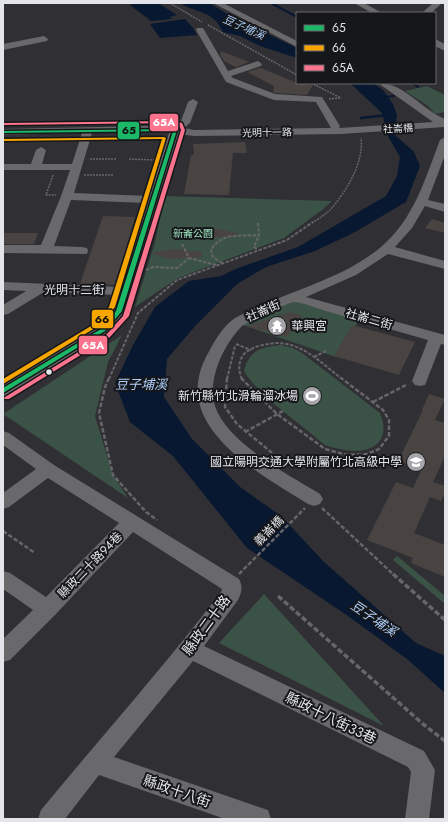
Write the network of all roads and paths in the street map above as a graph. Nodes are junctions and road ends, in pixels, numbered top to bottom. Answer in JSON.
{"nodes":[{"id":1,"x":170,"y":3,"type":"edge"},
{"id":2,"x":216,"y":3,"type":"edge"},
{"id":3,"x":358,"y":3,"type":"edge"},
{"id":4,"x":436,"y":3,"type":"edge"},
{"id":5,"x":376,"y":12,"type":"edge"},
{"id":6,"x":427,"y":12,"type":"edge"},
{"id":7,"x":200,"y":30,"type":"dead end"},
{"id":8,"x":445,"y":37,"type":"edge"},
{"id":9,"x":44,"y":39,"type":"dead end"},
{"id":10,"x":296,"y":43,"type":"edge"},
{"id":11,"x":441,"y":45,"type":"edge"},
{"id":12,"x":3,"y":47,"type":"edge"},
{"id":13,"x":258,"y":64,"type":"dead end"},
{"id":14,"x":296,"y":74,"type":"edge"},
{"id":15,"x":226,"y":76,"type":"junction"},
{"id":16,"x":313,"y":84,"type":"edge"},
{"id":17,"x":385,"y":84,"type":"edge"},
{"id":18,"x":341,"y":98,"type":"dead end"},
{"id":19,"x":193,"y":102,"type":"dead end"},
{"id":20,"x":445,"y":115,"type":"edge"},
{"id":21,"x":437,"y":122,"type":"edge"},
{"id":22,"x":335,"y":126,"type":"junction"},
{"id":23,"x":358,"y":128,"type":"junction"},
{"id":24,"x":88,"y":130,"type":"junction"},
{"id":25,"x":175,"y":130,"type":"junction"},
{"id":26,"x":3,"y":132,"type":"edge"},
{"id":27,"x":445,"y":140,"type":"edge"},
{"id":28,"x":41,"y":150,"type":"dead end"},
{"id":29,"x":117,"y":159,"type":"dead end"},
{"id":30,"x":129,"y":159,"type":"dead end"},
{"id":31,"x":165,"y":161,"type":"junction"},
{"id":32,"x":76,"y":166,"type":"junction"},
{"id":33,"x":3,"y":167,"type":"edge"},
{"id":34,"x":36,"y":167,"type":"junction"},
{"id":35,"x":53,"y":173,"type":"dead end"},
{"id":36,"x":114,"y":176,"type":"dead end"},
{"id":37,"x":67,"y":196,"type":"junction"},
{"id":38,"x":153,"y":200,"type":"junction"},
{"id":39,"x":423,"y":202,"type":"junction"},
{"id":40,"x":445,"y":208,"type":"edge"},
{"id":41,"x":258,"y":223,"type":"dead end"},
{"id":42,"x":259,"y":235,"type":"junction"},
{"id":43,"x":182,"y":244,"type":"dead end"},
{"id":44,"x":3,"y":249,"type":"edge"},
{"id":45,"x":46,"y":249,"type":"junction"},
{"id":46,"x":386,"y":249,"type":"junction"},
{"id":47,"x":82,"y":250,"type":"dead end"},
{"id":48,"x":258,"y":250,"type":"dead end"},
{"id":49,"x":189,"y":258,"type":"junction"},
{"id":50,"x":222,"y":263,"type":"dead end"},
{"id":51,"x":218,"y":265,"type":"dead end"},
{"id":52,"x":445,"y":265,"type":"edge"},
{"id":53,"x":146,"y":270,"type":"dead end"},
{"id":54,"x":3,"y":286,"type":"edge"},
{"id":55,"x":41,"y":288,"type":"junction"},
{"id":56,"x":126,"y":291,"type":"junction"},
{"id":57,"x":294,"y":298,"type":"junction"},
{"id":58,"x":3,"y":311,"type":"edge"},
{"id":59,"x":441,"y":339,"type":"edge"},
{"id":60,"x":230,"y":342,"type":"junction"},
{"id":61,"x":251,"y":350,"type":"junction"},
{"id":62,"x":326,"y":351,"type":"dead end"},
{"id":63,"x":314,"y":357,"type":"junction"},
{"id":64,"x":420,"y":381,"type":"joint"},
{"id":65,"x":3,"y":391,"type":"edge"},
{"id":66,"x":373,"y":402,"type":"junction"},
{"id":67,"x":283,"y":412,"type":"dead end"},
{"id":68,"x":277,"y":414,"type":"junction"},
{"id":69,"x":246,"y":432,"type":"junction"},
{"id":70,"x":3,"y":437,"type":"edge"},
{"id":71,"x":230,"y":440,"type":"junction"},
{"id":72,"x":48,"y":470,"type":"junction"},
{"id":73,"x":294,"y":471,"type":"dead end"},
{"id":74,"x":314,"y":499,"type":"junction"},
{"id":75,"x":3,"y":502,"type":"edge"},
{"id":76,"x":132,"y":522,"type":"junction"},
{"id":77,"x":3,"y":530,"type":"edge"},
{"id":78,"x":35,"y":553,"type":"dead end"},
{"id":79,"x":237,"y":576,"type":"dead end"},
{"id":80,"x":3,"y":579,"type":"edge"},
{"id":81,"x":278,"y":596,"type":"dead end"},
{"id":82,"x":48,"y":609,"type":"junction"},
{"id":83,"x":445,"y":620,"type":"edge"},
{"id":84,"x":190,"y":649,"type":"junction"},
{"id":85,"x":3,"y":653,"type":"edge"},
{"id":86,"x":445,"y":741,"type":"edge"},
{"id":87,"x":95,"y":762,"type":"junction"},
{"id":88,"x":50,"y":819,"type":"edge"},
{"id":89,"x":259,"y":819,"type":"edge"},
{"id":90,"x":417,"y":819,"type":"edge"}],
"edges":[{"from":1,"to":14,"type":"path"},
{"from":2,"to":10,"type":"street"},
{"from":3,"to":5,"type":"street"},
{"from":4,"to":6,"type":"street"},
{"from":7,"to":15,"type":"street"},
{"from":8,"to":11,"type":"street"},
{"from":9,"to":12,"type":"street"},
{"from":13,"to":15,"type":"street"},
{"from":15,"to":22,"type":"street"},
{"from":16,"to":18,"type":"path"},
{"from":17,"to":21,"type":"street"},
{"from":19,"to":25,"type":"street"},
{"from":20,"to":21,"type":"street","name":"社崙橋"},
{"from":21,"to":23,"type":"street","name":"社崙橋"},
{"from":22,"to":23,"type":"street","name":"光明十一路"},
{"from":22,"to":25,"type":"street","name":"光明十一路"},
{"from":23,"to":25,"type":"street","name":"光明十一路"},
{"from":24,"to":25,"type":"street","name":"光明十一路"},
{"from":24,"to":26,"type":"street","name":"光明十一路"},
{"from":24,"to":32,"type":"street"},
{"from":25,"to":31,"type":"street"},
{"from":27,"to":39,"type":"street","name":"社崙街"},
{"from":28,"to":34,"type":"street"},
{"from":29,"to":32,"type":"path"},
{"from":30,"to":31,"type":"path"},
{"from":31,"to":38,"type":"street"},
{"from":32,"to":34,"type":"street"},
{"from":32,"to":36,"type":"path"},
{"from":32,"to":37,"type":"street"},
{"from":33,"to":34,"type":"street"},
{"from":35,"to":37,"type":"path"},
{"from":37,"to":38,"type":"street"},
{"from":37,"to":45,"type":"street"},
{"from":38,"to":56,"type":"street"},
{"from":39,"to":40,"type":"street"},
{"from":39,"to":46,"type":"street","name":"社崙街"},
{"from":41,"to":42,"type":"path"},
{"from":42,"to":48,"type":"path"},
{"from":42,"to":50,"type":"path"},
{"from":43,"to":49,"type":"path"},
{"from":44,"to":45,"type":"street"},
{"from":45,"to":47,"type":"street"},
{"from":46,"to":52,"type":"street"},
{"from":46,"to":57,"type":"street","name":"社崙街"},
{"from":49,"to":51,"type":"path"},
{"from":49,"to":53,"type":"path"},
{"from":54,"to":55,"type":"street"},
{"from":55,"to":56,"type":"street","name":"光明十二街"},
{"from":55,"to":58,"type":"street","name":"光明十二街"},
{"from":56,"to":65,"type":"street"},
{"from":57,"to":59,"type":"street","name":"社崙二街"},
{"from":57,"to":60,"type":"street","name":"社崙街"},
{"from":59,"to":64,"type":"street"},
{"from":60,"to":61,"type":"path"},
{"from":60,"to":69,"type":"path"},
{"from":60,"to":71,"type":"street","name":"社崙街"},
{"from":61,"to":63,"type":"path"},
{"from":61,"to":68,"type":"path"},
{"from":62,"to":63,"type":"path"},
{"from":63,"to":66,"type":"path"},
{"from":64,"to":66,"type":"path"},
{"from":66,"to":68,"type":"path"},
{"from":67,"to":68,"type":"path"},
{"from":68,"to":69,"type":"path"},
{"from":69,"to":71,"type":"path"},
{"from":69,"to":73,"type":"path"},
{"from":70,"to":72,"type":"street","name":"縣政二十路"},
{"from":71,"to":74,"type":"street","name":"社崙街"},
{"from":72,"to":75,"type":"street"},
{"from":72,"to":76,"type":"street","name":"縣政二十路"},
{"from":74,"to":79,"type":"path","name":"義崙橋"},
{"from":74,"to":83,"type":"path"},
{"from":76,"to":82,"type":"street","name":"縣政二十路94巷"},
{"from":76,"to":84,"type":"street","name":"縣政二十路"},
{"from":77,"to":78,"type":"path"},
{"from":80,"to":82,"type":"street"},
{"from":81,"to":86,"type":"path"},
{"from":82,"to":85,"type":"street","name":"縣政二十路94巷"},
{"from":84,"to":87,"type":"street","name":"縣政二十路"},
{"from":84,"to":90,"type":"street","name":"縣政十八街33巷"},
{"from":87,"to":88,"type":"street","name":"縣政二十路"},
{"from":87,"to":89,"type":"street","name":"縣政十八街"}]}
